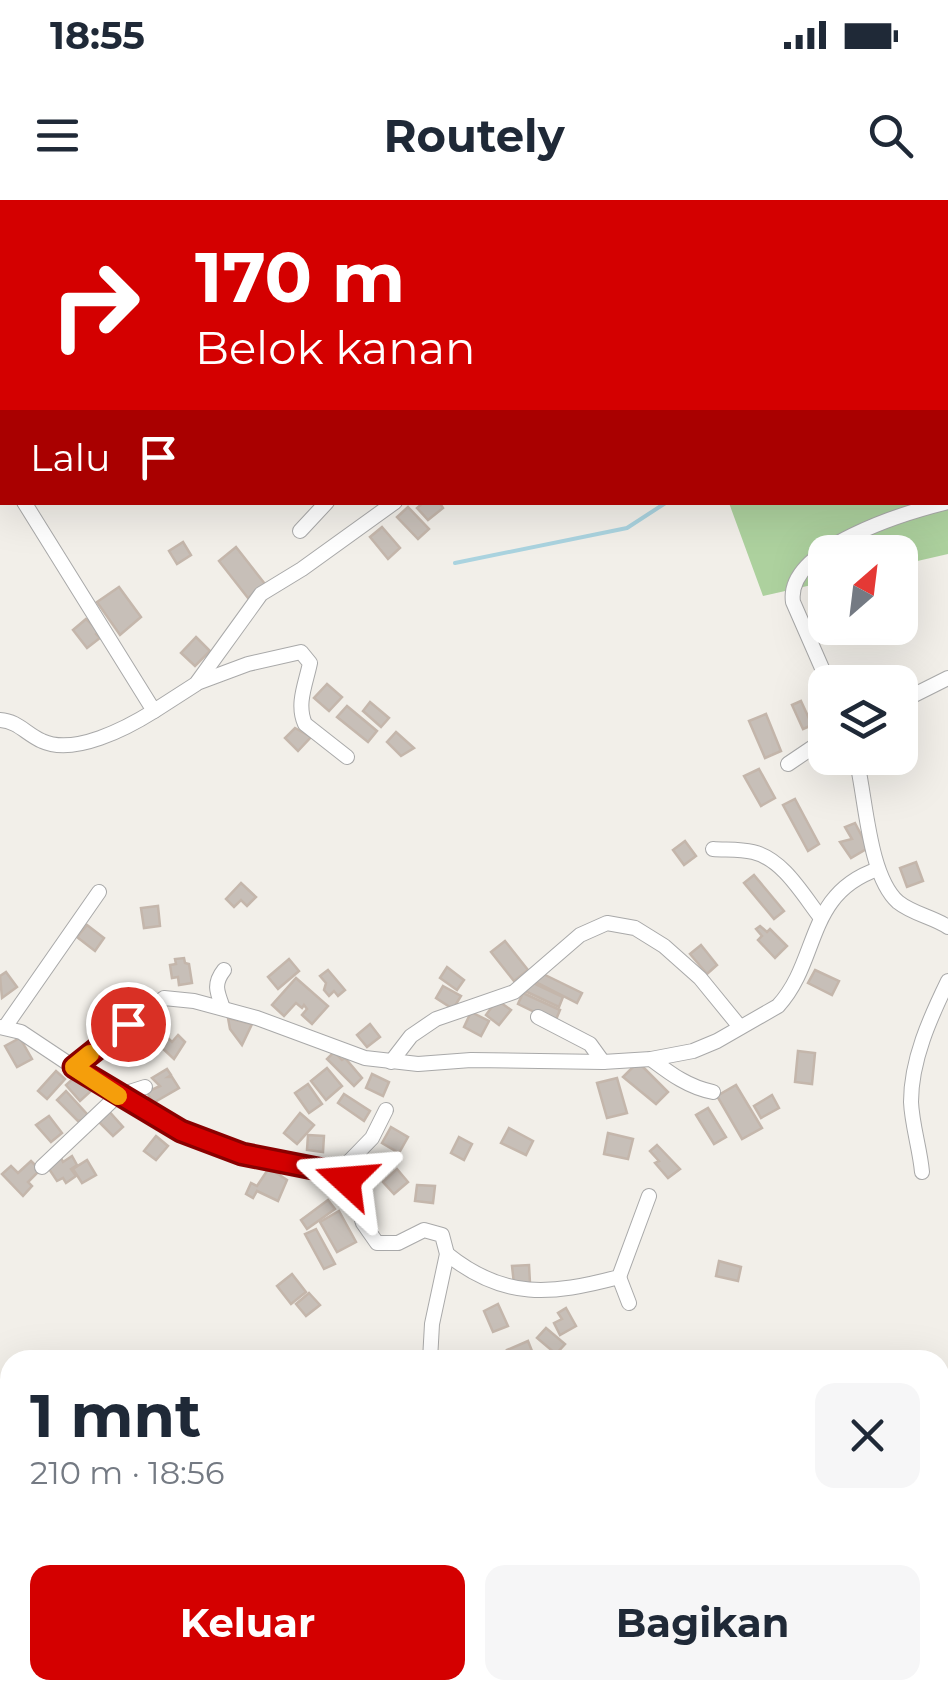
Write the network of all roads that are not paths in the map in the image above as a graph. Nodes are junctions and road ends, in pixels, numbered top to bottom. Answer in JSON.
{"nodes":[{"id":1,"x":26,"y":505,"type":"edge"},
{"id":2,"x":324,"y":505,"type":"edge"},
{"id":3,"x":391,"y":505,"type":"edge"},
{"id":4,"x":934,"y":505,"type":"edge"},
{"id":5,"x":300,"y":531,"type":"dead end"},
{"id":6,"x":821,"y":665,"type":"edge"},
{"id":7,"x":948,"y":678,"type":"edge"},
{"id":8,"x":196,"y":684,"type":"junction"},
{"id":9,"x":918,"y":693,"type":"edge"},
{"id":10,"x":154,"y":711,"type":"junction"},
{"id":11,"x":0,"y":720,"type":"edge"},
{"id":12,"x":808,"y":750,"type":"edge"},
{"id":13,"x":346,"y":756,"type":"dead end"},
{"id":14,"x":788,"y":764,"type":"dead end"},
{"id":15,"x":859,"y":775,"type":"edge"},
{"id":16,"x":712,"y":848,"type":"dead end"},
{"id":17,"x":878,"y":869,"type":"junction"},
{"id":18,"x":99,"y":892,"type":"dead end"},
{"id":19,"x":821,"y":918,"type":"junction"},
{"id":20,"x":948,"y":927,"type":"edge"},
{"id":21,"x":224,"y":970,"type":"dead end"},
{"id":22,"x":948,"y":982,"type":"edge"},
{"id":23,"x":223,"y":1008,"type":"junction"},
{"id":24,"x":296,"y":1018,"type":"dead end"},
{"id":25,"x":538,"y":1018,"type":"dead end"},
{"id":26,"x":3,"y":1027,"type":"edge"},
{"id":27,"x":740,"y":1027,"type":"junction"},
{"id":28,"x":302,"y":1036,"type":"junction"},
{"id":29,"x":651,"y":1059,"type":"junction"},
{"id":30,"x":391,"y":1062,"type":"junction"},
{"id":31,"x":603,"y":1062,"type":"junction"},
{"id":32,"x":74,"y":1067,"type":"junction"},
{"id":33,"x":145,"y":1088,"type":"dead end"},
{"id":34,"x":713,"y":1092,"type":"dead end"},
{"id":35,"x":117,"y":1096,"type":"junction"},
{"id":36,"x":386,"y":1110,"type":"dead end"},
{"id":37,"x":42,"y":1168,"type":"dead end"},
{"id":38,"x":922,"y":1172,"type":"dead end"},
{"id":39,"x":338,"y":1173,"type":"junction"},
{"id":40,"x":649,"y":1196,"type":"dead end"},
{"id":41,"x":446,"y":1254,"type":"junction"},
{"id":42,"x":619,"y":1278,"type":"junction"},
{"id":43,"x":629,"y":1302,"type":"dead end"},
{"id":44,"x":431,"y":1350,"type":"edge"}],
"edges":[{"from":1,"to":10,"type":"street"},
{"from":2,"to":5,"type":"street"},
{"from":3,"to":8,"type":"street"},
{"from":4,"to":6,"type":"street"},
{"from":7,"to":9,"type":"street"},
{"from":8,"to":10,"type":"street"},
{"from":8,"to":13,"type":"street"},
{"from":10,"to":11,"type":"street"},
{"from":12,"to":14,"type":"street"},
{"from":15,"to":17,"type":"street"},
{"from":16,"to":19,"type":"street"},
{"from":17,"to":19,"type":"street"},
{"from":17,"to":20,"type":"street"},
{"from":18,"to":26,"type":"street"},
{"from":19,"to":27,"type":"street"},
{"from":21,"to":23,"type":"street"},
{"from":22,"to":38,"type":"street"},
{"from":23,"to":28,"type":"street"},
{"from":23,"to":32,"type":"street"},
{"from":24,"to":28,"type":"street"},
{"from":25,"to":31,"type":"street"},
{"from":26,"to":32,"type":"street"},
{"from":27,"to":29,"type":"street"},
{"from":27,"to":30,"type":"street"},
{"from":28,"to":30,"type":"street"},
{"from":29,"to":31,"type":"street"},
{"from":29,"to":34,"type":"street"},
{"from":30,"to":31,"type":"street"},
{"from":32,"to":35,"type":"street"},
{"from":33,"to":35,"type":"street"},
{"from":35,"to":37,"type":"street"},
{"from":35,"to":39,"type":"street"},
{"from":36,"to":39,"type":"street"},
{"from":39,"to":41,"type":"street"},
{"from":40,"to":42,"type":"street"},
{"from":41,"to":42,"type":"street"},
{"from":41,"to":44,"type":"street"},
{"from":42,"to":43,"type":"street"}]}
